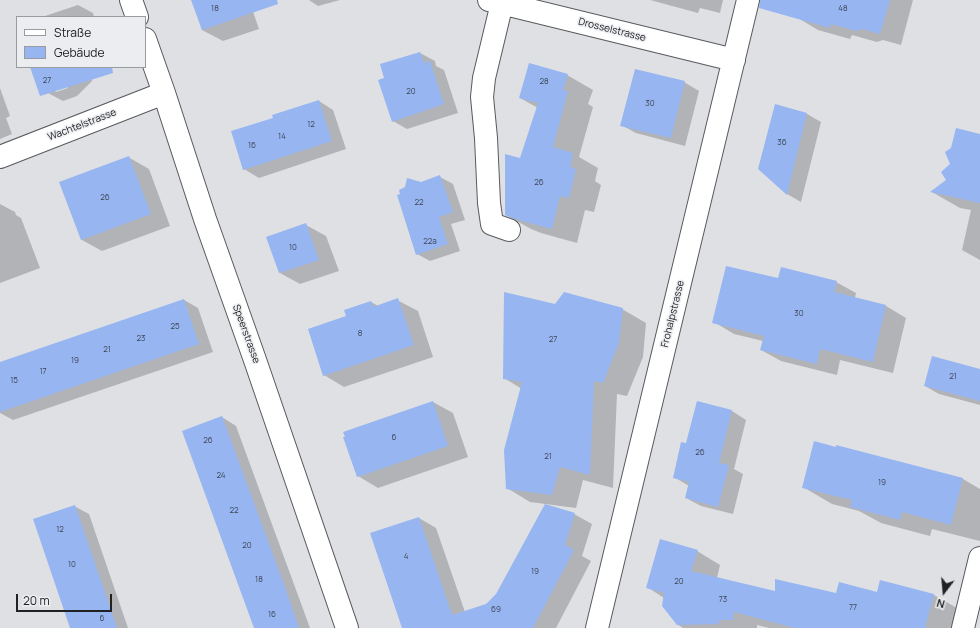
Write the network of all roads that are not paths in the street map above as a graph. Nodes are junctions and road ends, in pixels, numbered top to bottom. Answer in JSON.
{"nodes":[{"id":1,"x":131,"y":0,"type":"edge"},
{"id":2,"x":748,"y":0,"type":"edge"},
{"id":3,"x":496,"y":1,"type":"edge"},
{"id":4,"x":137,"y":16,"type":"edge"},
{"id":5,"x":146,"y":42,"type":"edge"},
{"id":6,"x":734,"y":60,"type":"junction"},
{"id":7,"x":164,"y":94,"type":"junction"},
{"id":8,"x":0,"y":157,"type":"edge"},
{"id":9,"x":509,"y":230,"type":"dead end"},
{"id":10,"x":980,"y":558,"type":"edge"},
{"id":11,"x":347,"y":628,"type":"edge"},
{"id":12,"x":597,"y":628,"type":"edge"},
{"id":13,"x":963,"y":628,"type":"edge"}],
"edges":[{"from":1,"to":4,"type":"street"},
{"from":2,"to":6,"type":"street","name":"Frohalpstrasse"},
{"from":3,"to":6,"type":"street","name":"Drosselstrasse"},
{"from":3,"to":9,"type":"street"},
{"from":5,"to":7,"type":"street","name":"Speerstrasse"},
{"from":6,"to":12,"type":"street","name":"Frohalpstrasse"},
{"from":7,"to":8,"type":"street","name":"Wachtelstrasse"},
{"from":7,"to":11,"type":"street","name":"Speerstrasse"},
{"from":10,"to":13,"type":"street"}]}
